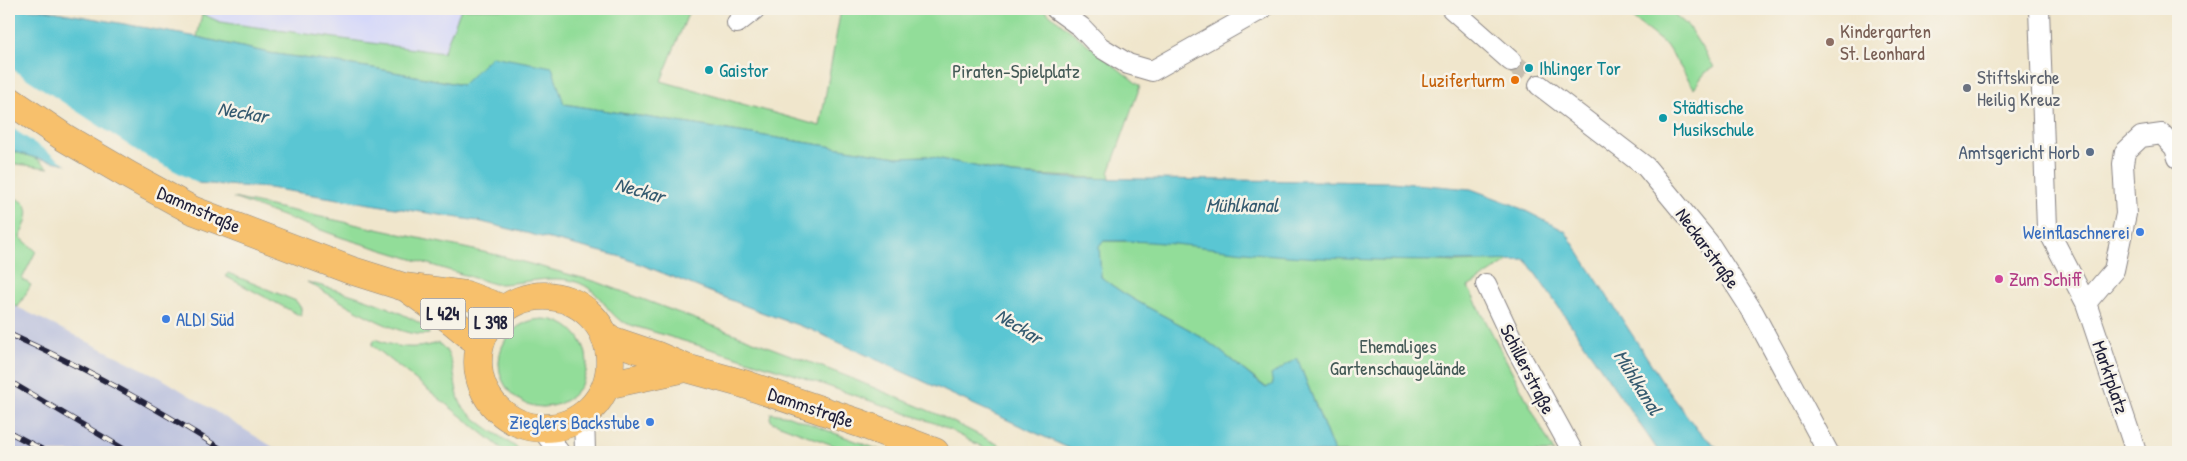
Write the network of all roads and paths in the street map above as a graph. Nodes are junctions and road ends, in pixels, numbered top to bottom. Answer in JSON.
{"nodes":[{"id":1,"x":755,"y":9,"type":"edge"},
{"id":2,"x":1056,"y":9,"type":"edge"},
{"id":3,"x":1262,"y":9,"type":"edge"},
{"id":4,"x":1452,"y":9,"type":"edge"},
{"id":5,"x":2039,"y":9,"type":"edge"},
{"id":6,"x":737,"y":23,"type":"dead end"},
{"id":7,"x":1511,"y":61,"type":"tunnel mouth"},
{"id":8,"x":1539,"y":85,"type":"tunnel mouth"},
{"id":9,"x":9,"y":100,"type":"edge"},
{"id":10,"x":2178,"y":158,"type":"edge"},
{"id":11,"x":1486,"y":284,"type":"dead end"},
{"id":12,"x":404,"y":287,"type":"junction"},
{"id":13,"x":2086,"y":303,"type":"junction"},
{"id":14,"x":504,"y":309,"type":"junction"},
{"id":15,"x":605,"y":338,"type":"junction"},
{"id":16,"x":480,"y":344,"type":"junction"},
{"id":17,"x":686,"y":368,"type":"junction"},
{"id":18,"x":606,"y":385,"type":"junction"},
{"id":19,"x":584,"y":415,"type":"junction"},
{"id":20,"x":542,"y":429,"type":"junction"},
{"id":21,"x":559,"y":452,"type":"edge"},
{"id":22,"x":585,"y":452,"type":"edge"},
{"id":23,"x":935,"y":452,"type":"edge"},
{"id":24,"x":1573,"y":452,"type":"edge"},
{"id":25,"x":1828,"y":452,"type":"edge"},
{"id":26,"x":2136,"y":452,"type":"edge"}],
"edges":[{"from":1,"to":6,"type":"street"},
{"from":2,"to":3,"type":"street"},
{"from":4,"to":7,"type":"street"},
{"from":5,"to":13,"type":"street","name":"Marktplatz"},
{"from":8,"to":25,"type":"street","name":"Neckarstraße"},
{"from":9,"to":12,"type":"main road","name":"Dammstraße"},
{"from":10,"to":13,"type":"street"},
{"from":11,"to":24,"type":"street","name":"Schillerstraße"},
{"from":12,"to":14,"type":"main road","name":"Dammstraße","number":"L 424"},
{"from":12,"to":16,"type":"main road","name":"Dammstraße","number":"L 424"},
{"from":13,"to":26,"type":"street","name":"Marktplatz"},
{"from":14,"to":15,"type":"main road","number":"L 398"},
{"from":14,"to":16,"type":"main road","number":"L 398"},
{"from":15,"to":17,"type":"main road","name":"Dammstraße"},
{"from":15,"to":18,"type":"main road","number":"L 398"},
{"from":16,"to":20,"type":"main road","number":"L 398"},
{"from":17,"to":18,"type":"main road","name":"Dammstraße"},
{"from":17,"to":23,"type":"main road","name":"Dammstraße"},
{"from":18,"to":19,"type":"main road","number":"L 398"},
{"from":19,"to":20,"type":"main road","number":"L 398"},
{"from":19,"to":22,"type":"street"},
{"from":20,"to":21,"type":"street"}]}
